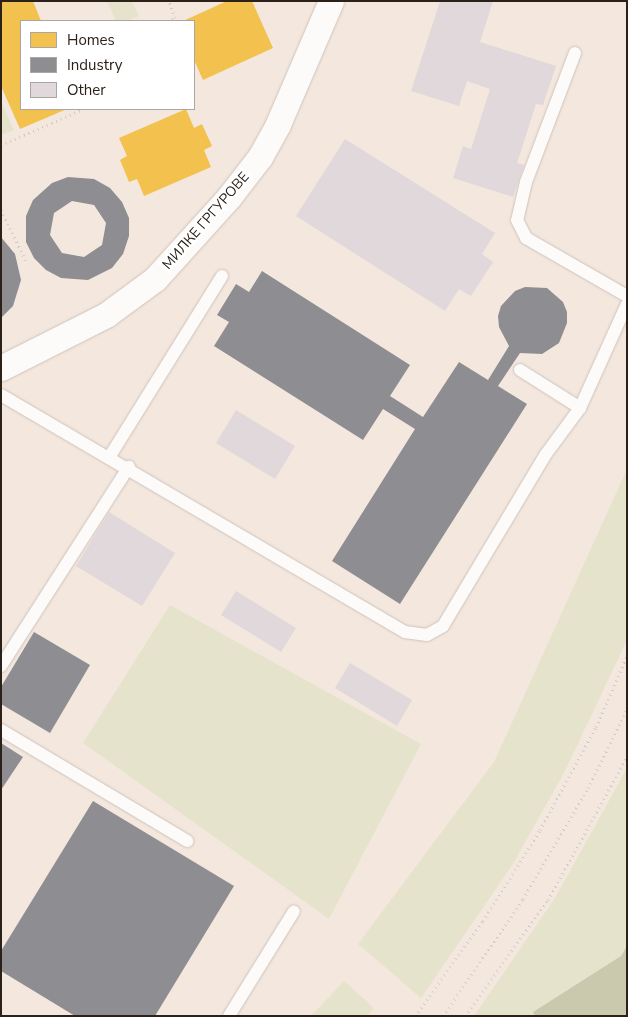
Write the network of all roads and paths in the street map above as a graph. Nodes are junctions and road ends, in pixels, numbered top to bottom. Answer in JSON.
{"nodes":[{"id":1,"x":169,"y":1,"type":"edge"},
{"id":2,"x":331,"y":1,"type":"edge"},
{"id":3,"x":170,"y":20,"type":"edge"},
{"id":4,"x":575,"y":53,"type":"dead end"},
{"id":5,"x":81,"y":110,"type":"edge"},
{"id":6,"x":1,"y":145,"type":"edge"},
{"id":7,"x":1,"y":210,"type":"edge"},
{"id":8,"x":27,"y":263,"type":"dead end"},
{"id":9,"x":222,"y":276,"type":"dead end"},
{"id":10,"x":627,"y":296,"type":"edge"},
{"id":11,"x":627,"y":304,"type":"edge"},
{"id":12,"x":1,"y":368,"type":"edge"},
{"id":13,"x":520,"y":370,"type":"dead end"},
{"id":14,"x":1,"y":395,"type":"edge"},
{"id":15,"x":580,"y":408,"type":"junction"},
{"id":16,"x":110,"y":456,"type":"junction"},
{"id":17,"x":128,"y":467,"type":"junction"},
{"id":18,"x":627,"y":656,"type":"edge"},
{"id":19,"x":1,"y":666,"type":"edge"},
{"id":20,"x":627,"y":709,"type":"edge"},
{"id":21,"x":1,"y":730,"type":"edge"},
{"id":22,"x":627,"y":756,"type":"edge"},
{"id":23,"x":187,"y":841,"type":"dead end"},
{"id":24,"x":294,"y":911,"type":"dead end"},
{"id":25,"x":229,"y":1016,"type":"edge"},
{"id":26,"x":415,"y":1016,"type":"edge"},
{"id":27,"x":443,"y":1016,"type":"edge"},
{"id":28,"x":465,"y":1016,"type":"edge"}],
"edges":[{"from":1,"to":3,"type":"path"},
{"from":2,"to":12,"type":"street","name":"МИЛКЕ ГРГУРОВЕ"},
{"from":4,"to":10,"type":"lane"},
{"from":5,"to":6,"type":"path"},
{"from":7,"to":8,"type":"path"},
{"from":9,"to":16,"type":"lane"},
{"from":11,"to":15,"type":"lane"},
{"from":13,"to":15,"type":"lane"},
{"from":14,"to":16,"type":"lane"},
{"from":15,"to":17,"type":"lane"},
{"from":16,"to":17,"type":"lane"},
{"from":17,"to":19,"type":"lane"},
{"from":18,"to":26,"type":"path"},
{"from":20,"to":27,"type":"path"},
{"from":21,"to":23,"type":"lane"},
{"from":22,"to":28,"type":"path"},
{"from":24,"to":25,"type":"lane"}]}
